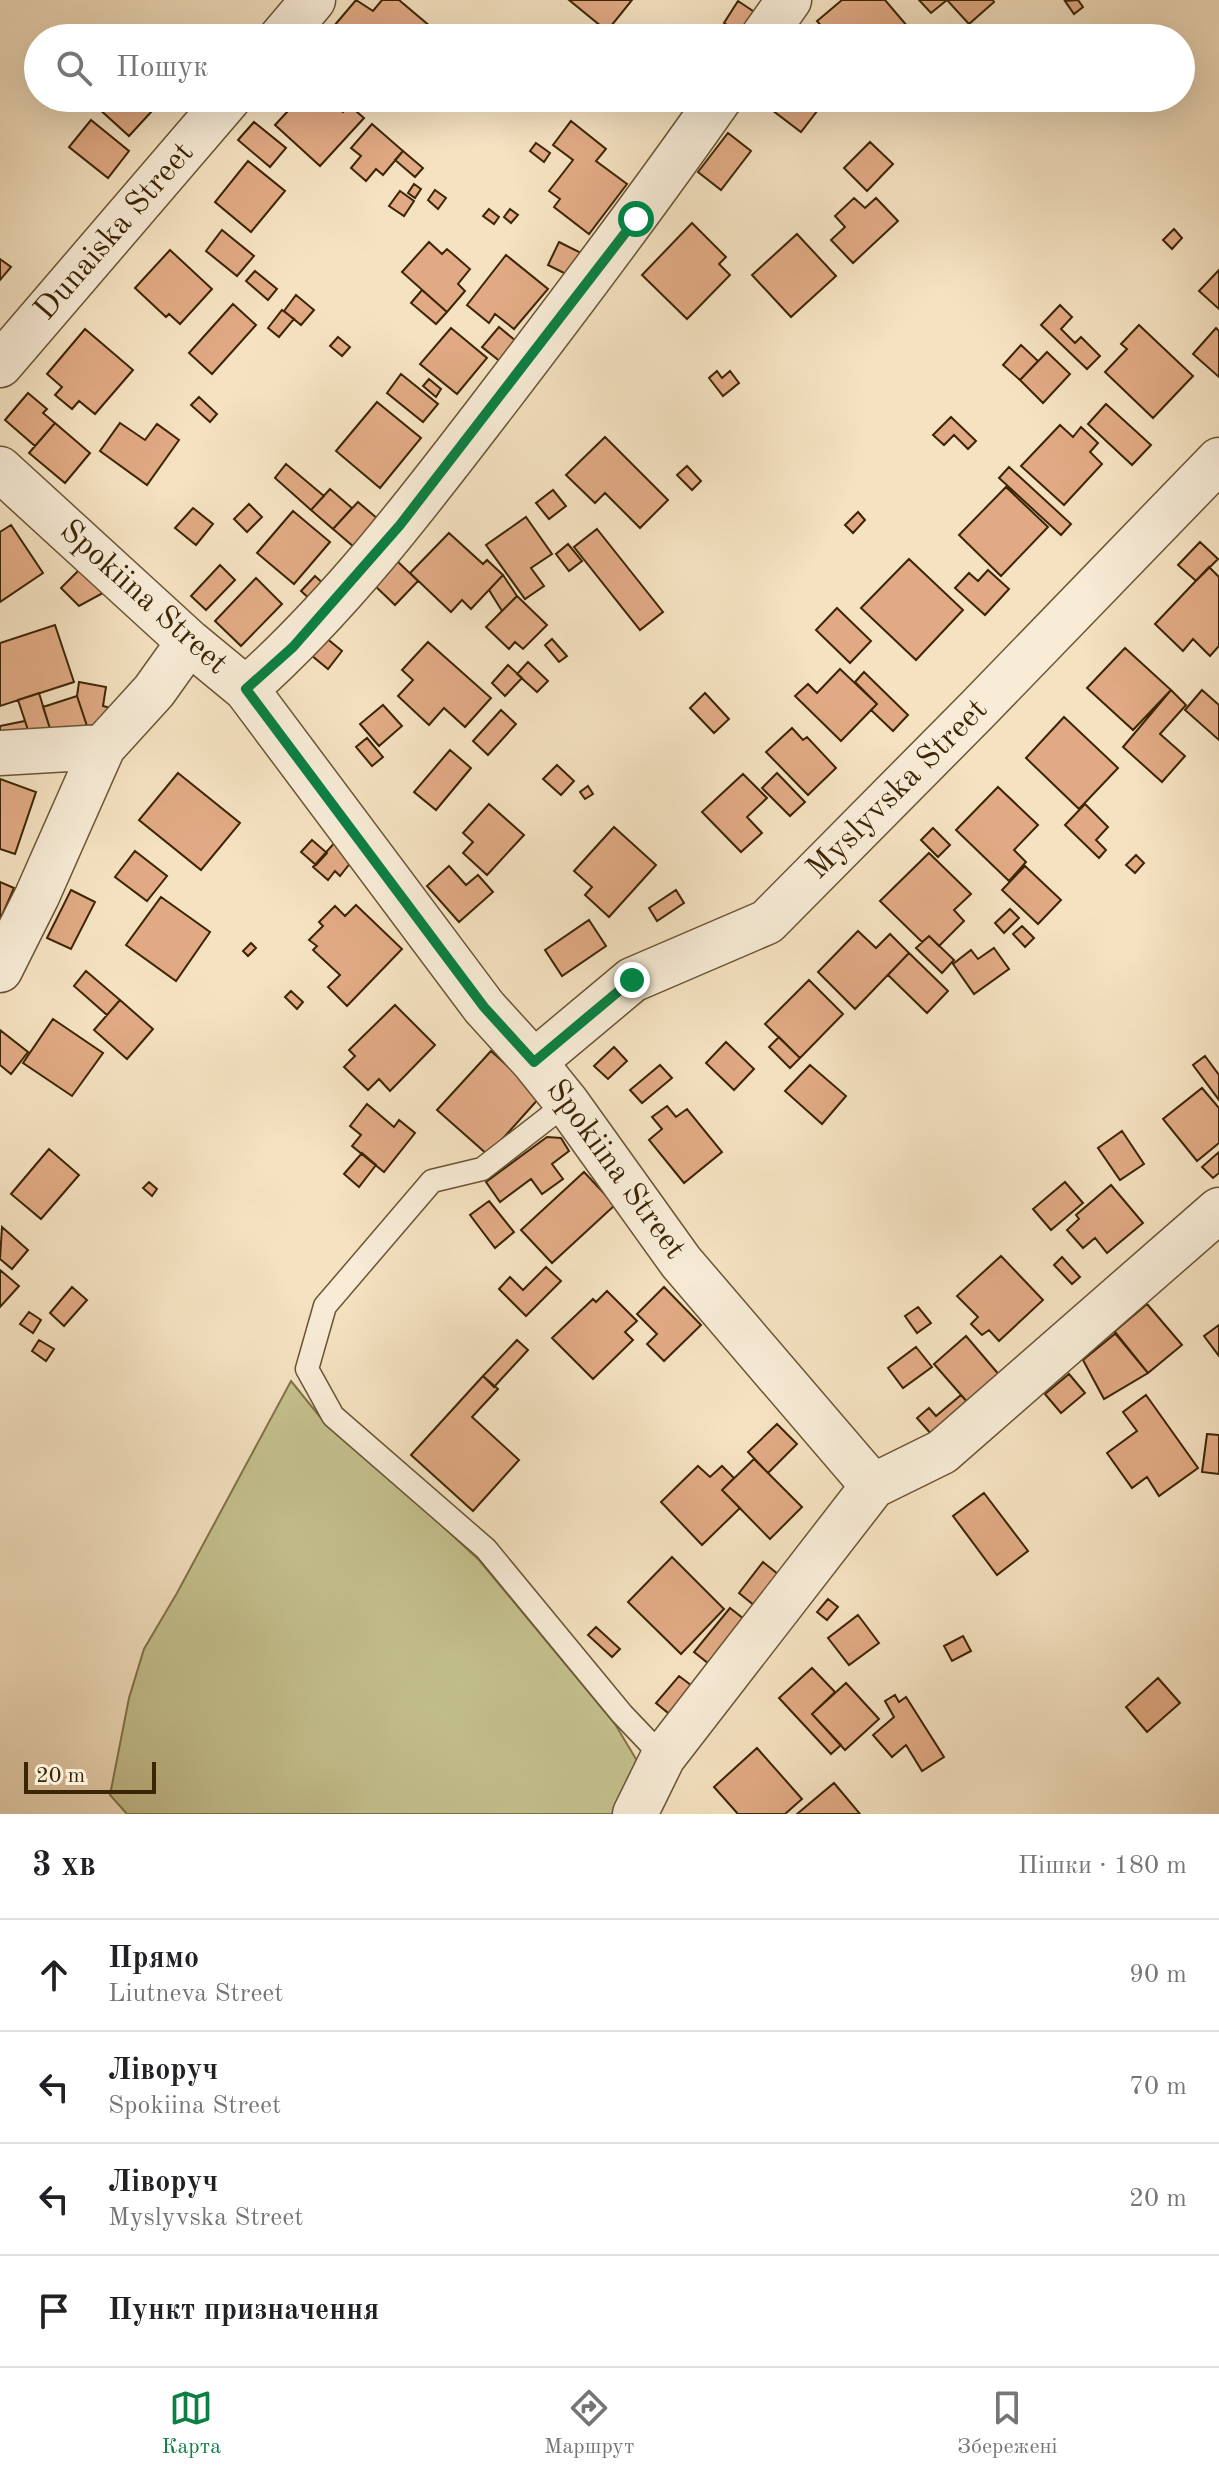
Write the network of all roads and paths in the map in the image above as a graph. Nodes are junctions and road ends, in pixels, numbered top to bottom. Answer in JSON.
{"nodes":[{"id":1,"x":313,"y":0,"type":"edge"},
{"id":2,"x":789,"y":0,"type":"edge"},
{"id":3,"x":293,"y":24,"type":"edge"},
{"id":4,"x":772,"y":24,"type":"edge"},
{"id":5,"x":217,"y":112,"type":"edge"},
{"id":6,"x":710,"y":112,"type":"edge"},
{"id":7,"x":0,"y":365,"type":"edge"},
{"id":8,"x":1219,"y":460,"type":"edge"},
{"id":9,"x":0,"y":469,"type":"edge"},
{"id":10,"x":189,"y":642,"type":"junction"},
{"id":11,"x":246,"y":689,"type":"junction"},
{"id":12,"x":103,"y":747,"type":"junction"},
{"id":13,"x":0,"y":753,"type":"edge"},
{"id":14,"x":0,"y":970,"type":"edge"},
{"id":15,"x":534,"y":1062,"type":"junction"},
{"id":16,"x":567,"y":1103,"type":"junction"},
{"id":17,"x":1216,"y":1217,"type":"edge"},
{"id":18,"x":873,"y":1486,"type":"junction"},
{"id":19,"x":663,"y":1757,"type":"junction"},
{"id":20,"x":635,"y":1814,"type":"edge"}],
"edges":[{"from":1,"to":3,"type":"street"},
{"from":2,"to":4,"type":"street"},
{"from":5,"to":7,"type":"street","name":"Dunaiska Street"},
{"from":6,"to":11,"type":"street"},
{"from":8,"to":15,"type":"street","name":"Myslyvska Street"},
{"from":9,"to":10,"type":"street","name":"Spokiina Street"},
{"from":10,"to":11,"type":"street","name":"Spokiina Street"},
{"from":10,"to":12,"type":"street"},
{"from":11,"to":15,"type":"street","name":"Spokiina Street"},
{"from":12,"to":13,"type":"street"},
{"from":12,"to":14,"type":"street"},
{"from":15,"to":16,"type":"street","name":"Spokiina Street"},
{"from":16,"to":18,"type":"street","name":"Spokiina Street"},
{"from":16,"to":19,"type":"lane"},
{"from":17,"to":18,"type":"street"},
{"from":18,"to":19,"type":"street"},
{"from":19,"to":20,"type":"street"}]}
